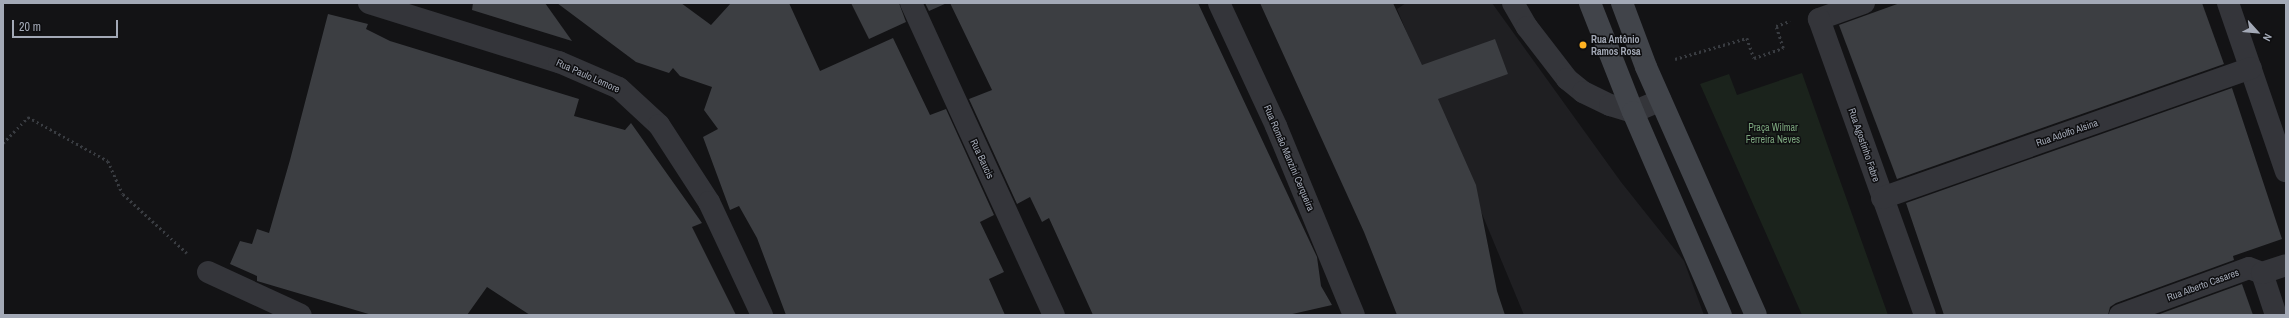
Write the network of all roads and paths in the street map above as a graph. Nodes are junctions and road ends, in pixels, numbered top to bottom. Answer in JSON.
{"nodes":[{"id":1,"x":369,"y":3,"type":"edge"},
{"id":2,"x":911,"y":3,"type":"edge"},
{"id":3,"x":1219,"y":3,"type":"edge"},
{"id":4,"x":1513,"y":3,"type":"edge"},
{"id":5,"x":1590,"y":3,"type":"edge"},
{"id":6,"x":1622,"y":3,"type":"edge"},
{"id":7,"x":1864,"y":3,"type":"edge"},
{"id":8,"x":2228,"y":3,"type":"edge"},
{"id":9,"x":1819,"y":19,"type":"junction"},
{"id":10,"x":1646,"y":67,"type":"junction"},
{"id":11,"x":2251,"y":68,"type":"junction"},
{"id":12,"x":1661,"y":100,"type":"junction"},
{"id":13,"x":1633,"y":112,"type":"junction"},
{"id":14,"x":3,"y":143,"type":"edge"},
{"id":15,"x":2286,"y":171,"type":"edge"},
{"id":16,"x":1882,"y":198,"type":"junction"},
{"id":17,"x":2286,"y":265,"type":"edge"},
{"id":18,"x":208,"y":272,"type":"joint"},
{"id":19,"x":2262,"y":273,"type":"junction"},
{"id":20,"x":301,"y":315,"type":"edge"},
{"id":21,"x":762,"y":315,"type":"edge"},
{"id":22,"x":1054,"y":315,"type":"edge"},
{"id":23,"x":1354,"y":315,"type":"edge"},
{"id":24,"x":1721,"y":315,"type":"edge"},
{"id":25,"x":1756,"y":315,"type":"edge"},
{"id":26,"x":1925,"y":315,"type":"edge"},
{"id":27,"x":2120,"y":315,"type":"edge"},
{"id":28,"x":2276,"y":315,"type":"edge"}],
"edges":[{"from":1,"to":21,"type":"street","name":"Rua Paulo Lemore"},
{"from":2,"to":22,"type":"street","name":"Rua Baucis"},
{"from":3,"to":23,"type":"street","name":"Rua Romão Manzini Cerqueira"},
{"from":4,"to":13,"type":"street"},
{"from":5,"to":13,"type":"main road"},
{"from":6,"to":10,"type":"main road"},
{"from":7,"to":9,"type":"street"},
{"from":8,"to":11,"type":"street"},
{"from":9,"to":10,"type":"path"},
{"from":9,"to":16,"type":"street","name":"Rua Agostinho Fabre"},
{"from":10,"to":12,"type":"main road"},
{"from":11,"to":15,"type":"street"},
{"from":11,"to":16,"type":"street","name":"Rua Adolfo Alsina"},
{"from":12,"to":13,"type":"street"},
{"from":12,"to":25,"type":"main road"},
{"from":13,"to":24,"type":"main road"},
{"from":14,"to":18,"type":"path"},
{"from":16,"to":26,"type":"street","name":"Rua Agostinho Fabre"},
{"from":17,"to":19,"type":"street","name":"Rua Alberto Casares"},
{"from":18,"to":20,"type":"street"},
{"from":19,"to":27,"type":"street","name":"Rua Alberto Casares"},
{"from":19,"to":28,"type":"street"}]}
